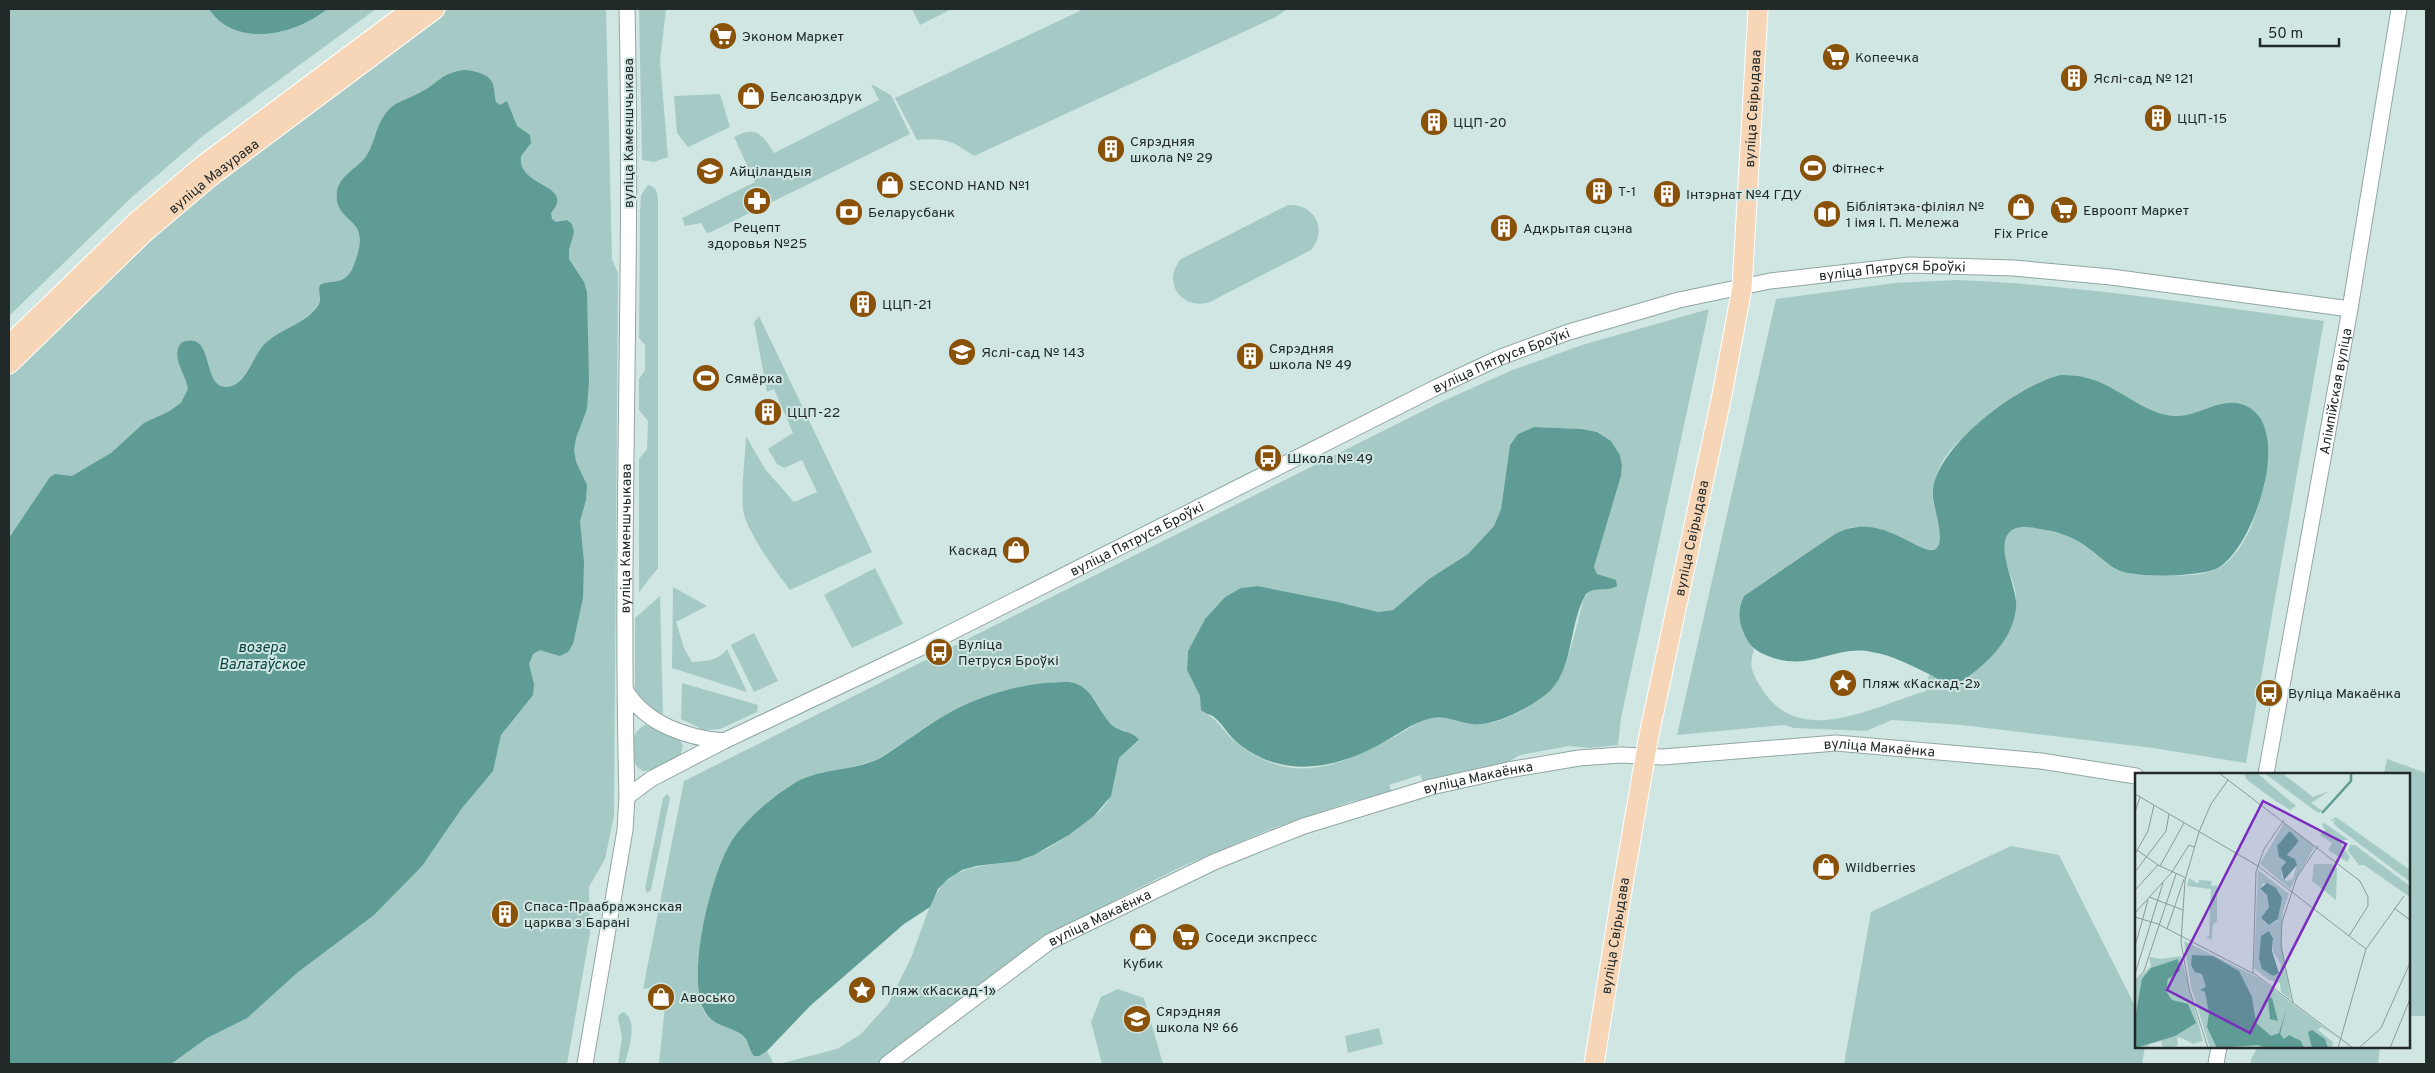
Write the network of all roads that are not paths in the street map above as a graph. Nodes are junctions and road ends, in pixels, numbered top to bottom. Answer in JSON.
{"nodes":[{"id":1,"x":412,"y":9,"type":"edge"},
{"id":2,"x":435,"y":9,"type":"edge"},
{"id":3,"x":627,"y":9,"type":"edge"},
{"id":4,"x":1758,"y":9,"type":"edge"},
{"id":5,"x":2399,"y":9,"type":"edge"},
{"id":6,"x":1742,"y":288,"type":"junction"},
{"id":7,"x":2350,"y":309,"type":"junction"},
{"id":8,"x":9,"y":345,"type":"edge"},
{"id":9,"x":9,"y":364,"type":"edge"},
{"id":10,"x":626,"y":691,"type":"junction"},
{"id":11,"x":660,"y":722,"type":"junction"},
{"id":12,"x":680,"y":732,"type":"junction"},
{"id":13,"x":626,"y":734,"type":"junction"},
{"id":14,"x":724,"y":741,"type":"junction"},
{"id":15,"x":1646,"y":758,"type":"junction"},
{"id":16,"x":682,"y":763,"type":"junction"},
{"id":17,"x":626,"y":765,"type":"junction"},
{"id":18,"x":2266,"y":773,"type":"edge"},
{"id":19,"x":2135,"y":776,"type":"edge"},
{"id":20,"x":651,"y":778,"type":"junction"},
{"id":21,"x":627,"y":796,"type":"junction"},
{"id":22,"x":2219,"y":1048,"type":"edge"},
{"id":23,"x":585,"y":1064,"type":"edge"},
{"id":24,"x":887,"y":1064,"type":"edge"},
{"id":25,"x":1594,"y":1064,"type":"edge"},
{"id":26,"x":2216,"y":1064,"type":"edge"}],
"edges":[{"from":1,"to":8,"type":"main road","name":"вуліца Мазурава"},
{"from":2,"to":9,"type":"main road","name":"вуліца Мазурава"},
{"from":3,"to":10,"type":"street","name":"вуліца Каменшчыкава"},
{"from":4,"to":6,"type":"main road","name":"вуліца Свірыдава"},
{"from":5,"to":7,"type":"street","name":"Алімпійская вуліца"},
{"from":6,"to":7,"type":"street","name":"вуліца Пятруся Броўкі"},
{"from":6,"to":14,"type":"street","name":"вуліца Пятруся Броўкі"},
{"from":6,"to":15,"type":"main road","name":"вуліца Свірыдава"},
{"from":7,"to":18,"type":"street","name":"Алімпійская вуліца"},
{"from":10,"to":11,"type":"street"},
{"from":10,"to":13,"type":"street","name":"вуліца Каменшчыкава"},
{"from":11,"to":12,"type":"street"},
{"from":11,"to":13,"type":"street"},
{"from":12,"to":14,"type":"street"},
{"from":12,"to":16,"type":"street"},
{"from":13,"to":17,"type":"street","name":"вуліца Каменшчыкава"},
{"from":14,"to":16,"type":"street","name":"вуліца Пятруся Броўкі"},
{"from":15,"to":19,"type":"street","name":"вуліца Макаёнка"},
{"from":15,"to":24,"type":"street","name":"вуліца Макаёнка"},
{"from":15,"to":25,"type":"main road","name":"вуліца Свірыдава"},
{"from":16,"to":20,"type":"street"},
{"from":17,"to":20,"type":"street"},
{"from":17,"to":21,"type":"street","name":"вуліца Каменшчыкава"},
{"from":20,"to":21,"type":"street"},
{"from":21,"to":23,"type":"street","name":"вуліца Каменшчыкава"},
{"from":22,"to":26,"type":"street"}]}
